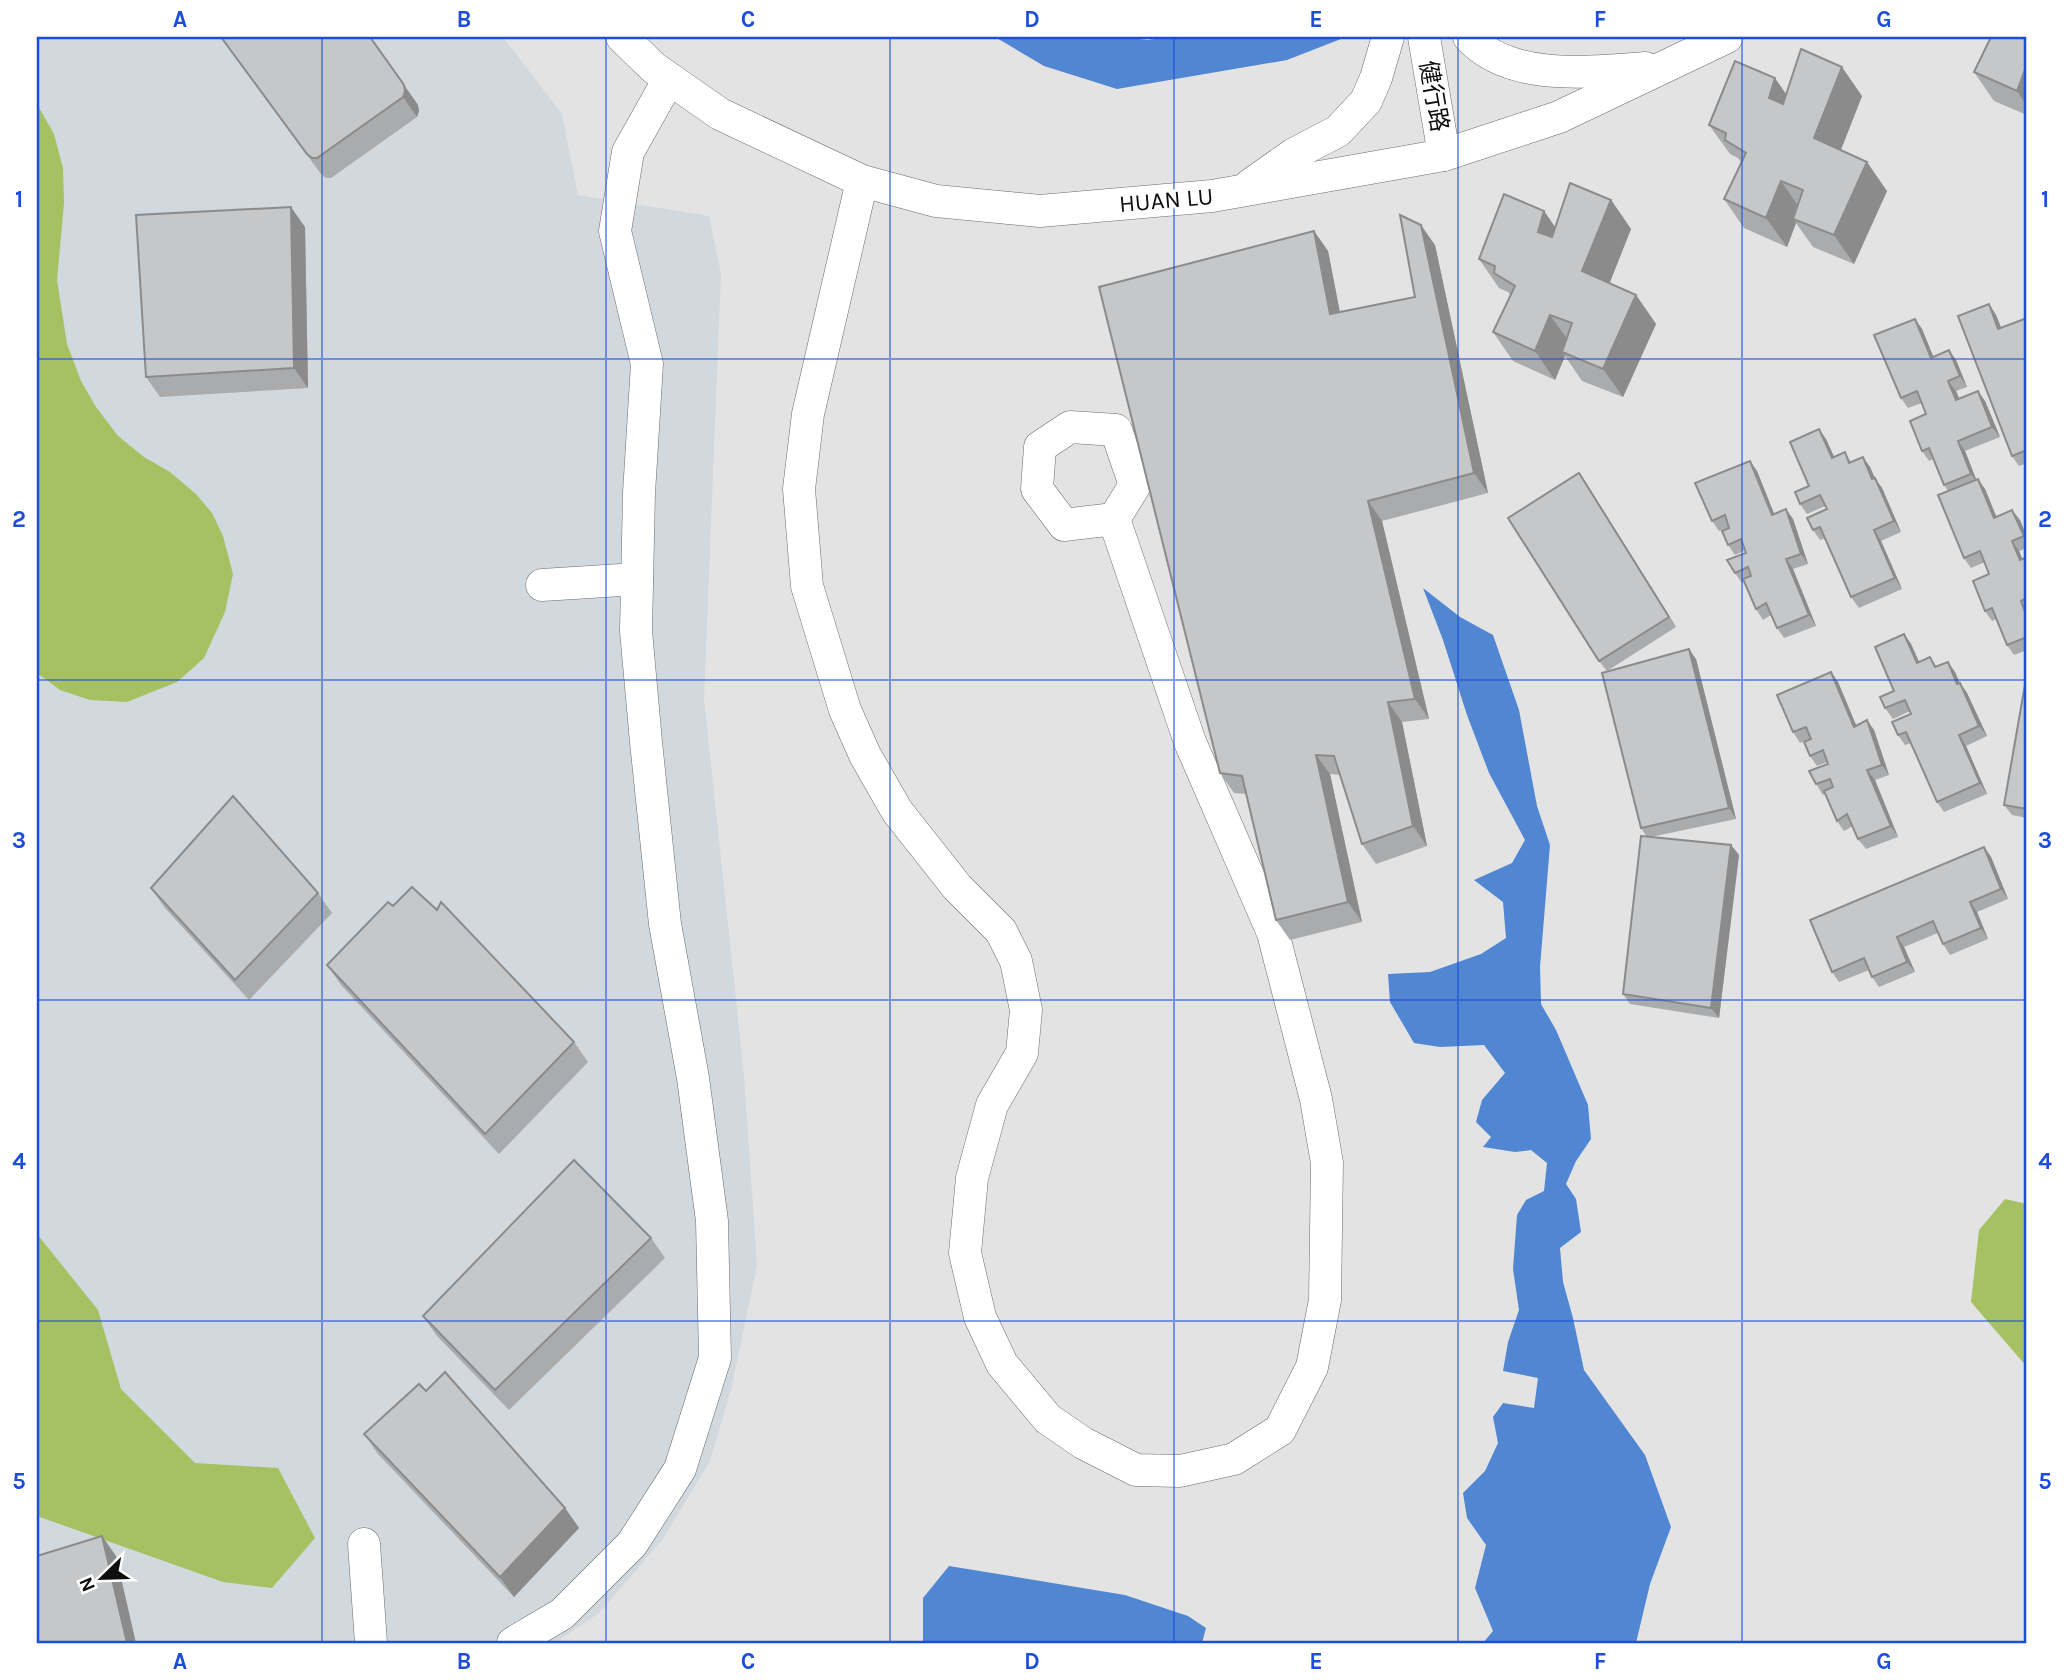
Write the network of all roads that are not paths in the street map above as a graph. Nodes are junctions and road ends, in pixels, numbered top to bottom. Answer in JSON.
{"nodes":[{"id":1,"x":622,"y":37,"type":"edge"},
{"id":2,"x":1388,"y":37,"type":"edge"},
{"id":3,"x":1424,"y":37,"type":"edge"},
{"id":4,"x":1469,"y":37,"type":"edge"},
{"id":5,"x":1727,"y":37,"type":"edge"},
{"id":6,"x":1664,"y":66,"type":"junction"},
{"id":7,"x":669,"y":79,"type":"junction"},
{"id":8,"x":1444,"y":155,"type":"junction"},
{"id":9,"x":862,"y":181,"type":"junction"},
{"id":10,"x":1242,"y":191,"type":"junction"},
{"id":11,"x":1114,"y":519,"type":"dead end"},
{"id":12,"x":637,"y":579,"type":"junction"},
{"id":13,"x":542,"y":585,"type":"dead end"},
{"id":14,"x":364,"y":1544,"type":"dead end"},
{"id":15,"x":372,"y":1643,"type":"edge"},
{"id":16,"x":513,"y":1643,"type":"edge"}],
"edges":[{"from":1,"to":7,"type":"street","name":"HUAN LU"},
{"from":2,"to":10,"type":"street"},
{"from":3,"to":8,"type":"street","name":"健行路"},
{"from":4,"to":6,"type":"street"},
{"from":5,"to":6,"type":"street","name":"HUAN LU"},
{"from":6,"to":8,"type":"street","name":"HUAN LU"},
{"from":7,"to":9,"type":"street","name":"HUAN LU"},
{"from":7,"to":12,"type":"street"},
{"from":8,"to":10,"type":"street","name":"HUAN LU"},
{"from":9,"to":10,"type":"street","name":"HUAN LU"},
{"from":9,"to":11,"type":"street"},
{"from":12,"to":13,"type":"street"},
{"from":12,"to":16,"type":"street"},
{"from":14,"to":15,"type":"street"}]}
